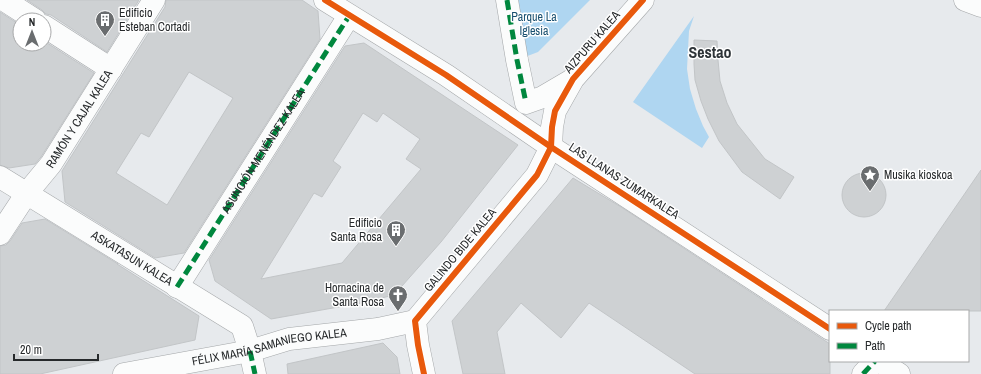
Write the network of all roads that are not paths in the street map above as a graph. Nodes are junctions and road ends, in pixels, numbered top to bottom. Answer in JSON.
{"nodes":[{"id":1,"x":4,"y":0,"type":"edge"},
{"id":2,"x":154,"y":0,"type":"edge"},
{"id":3,"x":325,"y":0,"type":"edge"},
{"id":4,"x":507,"y":0,"type":"edge"},
{"id":5,"x":643,"y":0,"type":"edge"},
{"id":6,"x":966,"y":0,"type":"edge"},
{"id":7,"x":981,"y":6,"type":"edge"},
{"id":8,"x":23,"y":12,"type":"edge"},
{"id":9,"x":349,"y":16,"type":"junction"},
{"id":10,"x":52,"y":31,"type":"edge"},
{"id":11,"x":111,"y":69,"type":"junction"},
{"id":12,"x":573,"y":79,"type":"junction"},
{"id":13,"x":551,"y":147,"type":"junction"},
{"id":14,"x":0,"y":177,"type":"edge"},
{"id":15,"x":27,"y":194,"type":"junction"},
{"id":16,"x":0,"y":234,"type":"edge"},
{"id":17,"x":177,"y":287,"type":"junction"},
{"id":18,"x":415,"y":321,"type":"junction"},
{"id":19,"x":829,"y":328,"type":"edge"},
{"id":20,"x":250,"y":351,"type":"junction"},
{"id":21,"x":874,"y":362,"type":"edge"},
{"id":22,"x":880,"y":362,"type":"edge"},
{"id":23,"x":124,"y":374,"type":"edge"},
{"id":24,"x":255,"y":374,"type":"edge"},
{"id":25,"x":424,"y":374,"type":"edge"},
{"id":26,"x":863,"y":374,"type":"edge"},
{"id":27,"x":898,"y":374,"type":"edge"}],
"edges":[{"from":1,"to":8,"type":"street"},
{"from":2,"to":11,"type":"street","name":"RAMÓN Y CAJAL KALEA"},
{"from":3,"to":9,"type":"street","name":"LAS LLANAS ZUMARKALEA"},
{"from":4,"to":12,"type":"street","name":"AIZPURU KALEA"},
{"from":5,"to":12,"type":"street","name":"AIZPURU KALEA"},
{"from":6,"to":7,"type":"street"},
{"from":9,"to":13,"type":"street","name":"LAS LLANAS ZUMARKALEA"},
{"from":9,"to":17,"type":"street","name":"ASUNCIÓN MENÉNDEZ KALEA"},
{"from":10,"to":11,"type":"street"},
{"from":11,"to":15,"type":"street","name":"RAMÓN Y CAJAL KALEA"},
{"from":12,"to":13,"type":"street","name":"AIZPURU KALEA"},
{"from":13,"to":18,"type":"street","name":"GALINDO BIDE KALEA"},
{"from":13,"to":19,"type":"street","name":"LAS LLANAS ZUMARKALEA"},
{"from":14,"to":15,"type":"street","name":"ASKATASUN KALEA"},
{"from":15,"to":16,"type":"street","name":"RAMÓN Y CAJAL KALEA"},
{"from":15,"to":17,"type":"street","name":"ASKATASUN KALEA"},
{"from":17,"to":20,"type":"street","name":"ASKATASUN KALEA"},
{"from":18,"to":20,"type":"street","name":"FÉLIX MARÍA SAMANIEGO KALEA"},
{"from":18,"to":25,"type":"street"},
{"from":20,"to":23,"type":"street","name":"FÉLIX MARÍA SAMANIEGO KALEA"},
{"from":20,"to":24,"type":"street","name":"ASKATASUN KALEA"},
{"from":21,"to":26,"type":"street"},
{"from":22,"to":27,"type":"street"}]}
